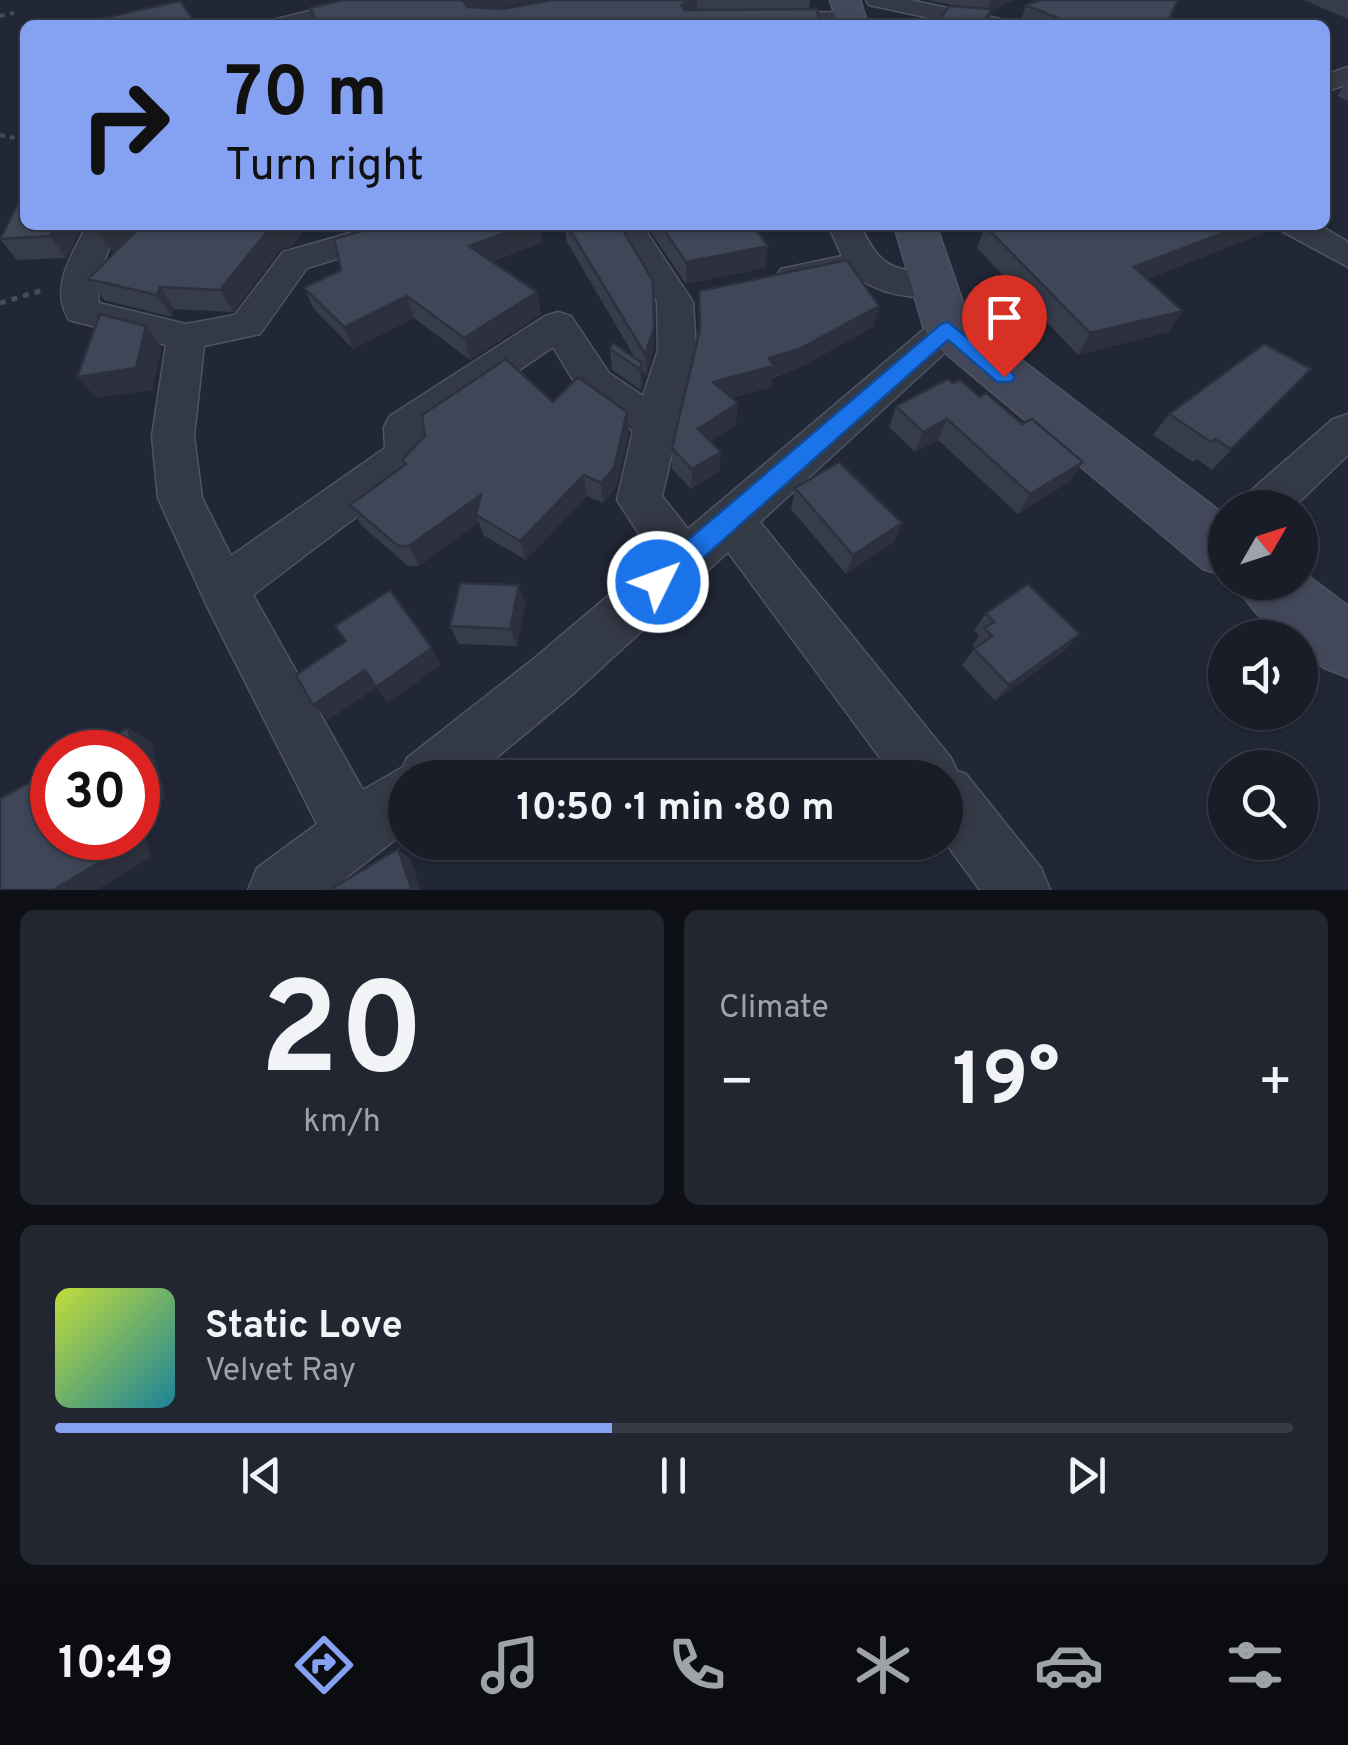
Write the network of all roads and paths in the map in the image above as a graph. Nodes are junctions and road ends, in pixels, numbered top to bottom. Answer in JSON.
{"nodes":[{"id":1,"x":382,"y":0,"type":"edge"},
{"id":2,"x":877,"y":0,"type":"edge"},
{"id":3,"x":14,"y":13,"type":"dead end"},
{"id":4,"x":849,"y":15,"type":"edge"},
{"id":5,"x":0,"y":16,"type":"edge"},
{"id":6,"x":300,"y":20,"type":"edge"},
{"id":7,"x":767,"y":20,"type":"edge"},
{"id":8,"x":993,"y":20,"type":"edge"},
{"id":9,"x":101,"y":230,"type":"edge"},
{"id":10,"x":390,"y":230,"type":"edge"},
{"id":11,"x":631,"y":230,"type":"edge"},
{"id":12,"x":846,"y":230,"type":"edge"},
{"id":13,"x":917,"y":230,"type":"edge"},
{"id":14,"x":1304,"y":230,"type":"edge"},
{"id":15,"x":1348,"y":256,"type":"edge"},
{"id":16,"x":860,"y":263,"type":"junction"},
{"id":17,"x":768,"y":282,"type":"edge"},
{"id":18,"x":941,"y":308,"type":"junction"},
{"id":19,"x":186,"y":337,"type":"junction"},
{"id":20,"x":655,"y":425,"type":"junction"},
{"id":21,"x":1348,"y":430,"type":"edge"},
{"id":22,"x":1282,"y":490,"type":"edge"},
{"id":23,"x":729,"y":518,"type":"junction"},
{"id":24,"x":1208,"y":533,"type":"edge"},
{"id":25,"x":683,"y":559,"type":"junction"},
{"id":26,"x":224,"y":589,"type":"junction"},
{"id":27,"x":1290,"y":600,"type":"edge"},
{"id":28,"x":1348,"y":646,"type":"edge"},
{"id":29,"x":449,"y":760,"type":"edge"},
{"id":30,"x":917,"y":760,"type":"edge"},
{"id":31,"x":388,"y":809,"type":"edge"},
{"id":32,"x":963,"y":818,"type":"edge"},
{"id":33,"x":354,"y":836,"type":"junction"},
{"id":34,"x":279,"y":890,"type":"edge"},
{"id":35,"x":1019,"y":890,"type":"edge"}],
"edges":[{"from":1,"to":6,"type":"street"},
{"from":2,"to":8,"type":"street"},
{"from":3,"to":5,"type":"path"},
{"from":4,"to":7,"type":"street"},
{"from":9,"to":19,"type":"street"},
{"from":10,"to":19,"type":"street"},
{"from":11,"to":20,"type":"street"},
{"from":12,"to":16,"type":"street"},
{"from":13,"to":18,"type":"street"},
{"from":14,"to":15,"type":"street"},
{"from":16,"to":17,"type":"street"},
{"from":16,"to":18,"type":"street"},
{"from":18,"to":23,"type":"street"},
{"from":18,"to":24,"type":"street"},
{"from":19,"to":26,"type":"street"},
{"from":20,"to":25,"type":"street"},
{"from":20,"to":26,"type":"street"},
{"from":21,"to":22,"type":"street"},
{"from":23,"to":25,"type":"street"},
{"from":23,"to":30,"type":"street"},
{"from":25,"to":29,"type":"street"},
{"from":26,"to":33,"type":"street"},
{"from":27,"to":28,"type":"street"},
{"from":31,"to":33,"type":"street"},
{"from":32,"to":35,"type":"street"},
{"from":33,"to":34,"type":"street"}]}
